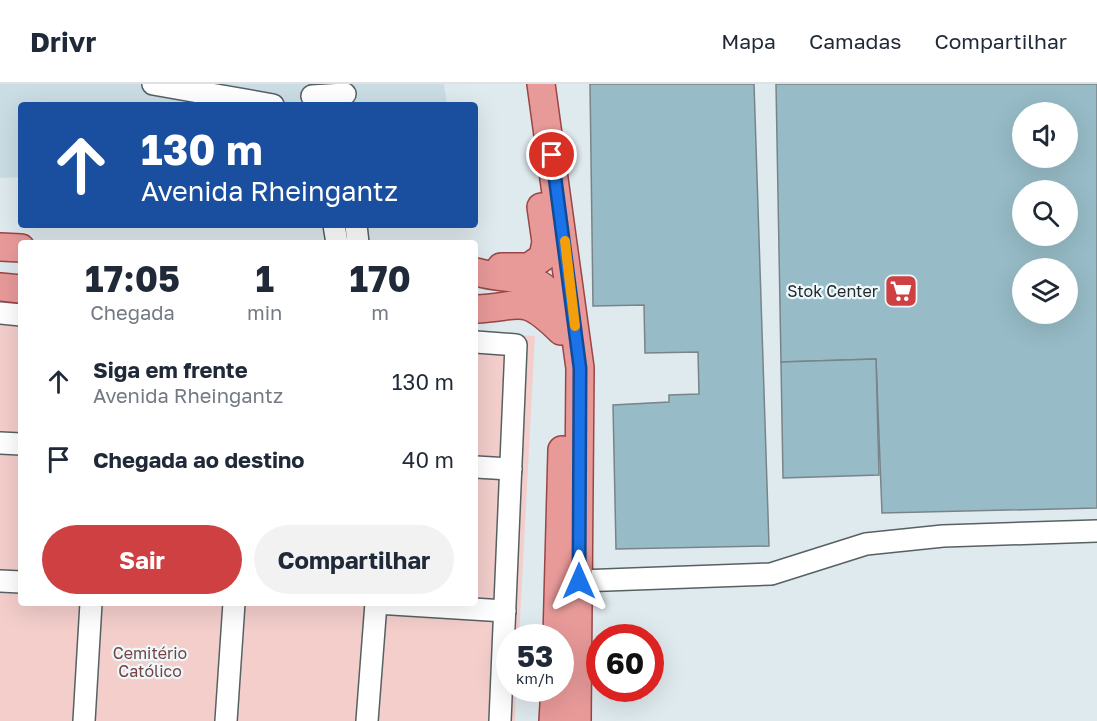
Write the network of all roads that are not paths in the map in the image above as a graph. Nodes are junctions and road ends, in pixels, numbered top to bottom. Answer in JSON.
{"nodes":[{"id":1,"x":153,"y":84,"type":"edge"},
{"id":2,"x":524,"y":84,"type":"edge"},
{"id":3,"x":542,"y":84,"type":"edge"},
{"id":4,"x":345,"y":94,"type":"edge"},
{"id":5,"x":312,"y":95,"type":"edge"},
{"id":6,"x":256,"y":102,"type":"edge"},
{"id":7,"x":556,"y":245,"type":"junction"},
{"id":8,"x":0,"y":247,"type":"edge"},
{"id":9,"x":18,"y":248,"type":"edge"},
{"id":10,"x":478,"y":270,"type":"edge"},
{"id":11,"x":478,"y":270,"type":"edge"},
{"id":12,"x":0,"y":287,"type":"edge"},
{"id":13,"x":18,"y":289,"type":"edge"},
{"id":14,"x":478,"y":309,"type":"edge"},
{"id":15,"x":0,"y":313,"type":"edge"},
{"id":16,"x":18,"y":315,"type":"edge"},
{"id":17,"x":561,"y":331,"type":"junction"},
{"id":18,"x":478,"y":342,"type":"edge"},
{"id":19,"x":0,"y":443,"type":"edge"},
{"id":20,"x":18,"y":444,"type":"edge"},
{"id":21,"x":478,"y":467,"type":"edge"},
{"id":22,"x":511,"y":469,"type":"junction"},
{"id":23,"x":1097,"y":531,"type":"edge"},
{"id":24,"x":0,"y":581,"type":"edge"},
{"id":25,"x":579,"y":581,"type":"junction"},
{"id":26,"x":18,"y":582,"type":"edge"},
{"id":27,"x":91,"y":606,"type":"edge"},
{"id":28,"x":234,"y":606,"type":"edge"},
{"id":29,"x":376,"y":606,"type":"edge"},
{"id":30,"x":424,"y":606,"type":"edge"},
{"id":31,"x":505,"y":611,"type":"junction"},
{"id":32,"x":557,"y":624,"type":"edge"},
{"id":33,"x":554,"y":702,"type":"edge"},
{"id":34,"x":84,"y":721,"type":"edge"},
{"id":35,"x":226,"y":721,"type":"edge"},
{"id":36,"x":367,"y":721,"type":"edge"},
{"id":37,"x":501,"y":721,"type":"edge"},
{"id":38,"x":553,"y":721,"type":"edge"},
{"id":39,"x":577,"y":721,"type":"edge"}],
"edges":[{"from":1,"to":6,"type":"lane"},
{"from":2,"to":7,"type":"main road"},
{"from":3,"to":7,"type":"main road"},
{"from":4,"to":5,"type":"lane"},
{"from":7,"to":10,"type":"main road"},
{"from":7,"to":25,"type":"main road"},
{"from":8,"to":9,"type":"main road"},
{"from":11,"to":17,"type":"main road"},
{"from":12,"to":13,"type":"main road"},
{"from":14,"to":17,"type":"main road"},
{"from":15,"to":16,"type":"lane"},
{"from":17,"to":32,"type":"main road"},
{"from":18,"to":22,"type":"lane"},
{"from":19,"to":20,"type":"lane"},
{"from":21,"to":22,"type":"lane"},
{"from":22,"to":31,"type":"lane"},
{"from":23,"to":25,"type":"lane"},
{"from":24,"to":26,"type":"lane"},
{"from":25,"to":39,"type":"main road"},
{"from":27,"to":34,"type":"lane"},
{"from":28,"to":35,"type":"lane"},
{"from":29,"to":36,"type":"lane"},
{"from":30,"to":31,"type":"lane"},
{"from":31,"to":37,"type":"lane"},
{"from":33,"to":38,"type":"main road"}]}
